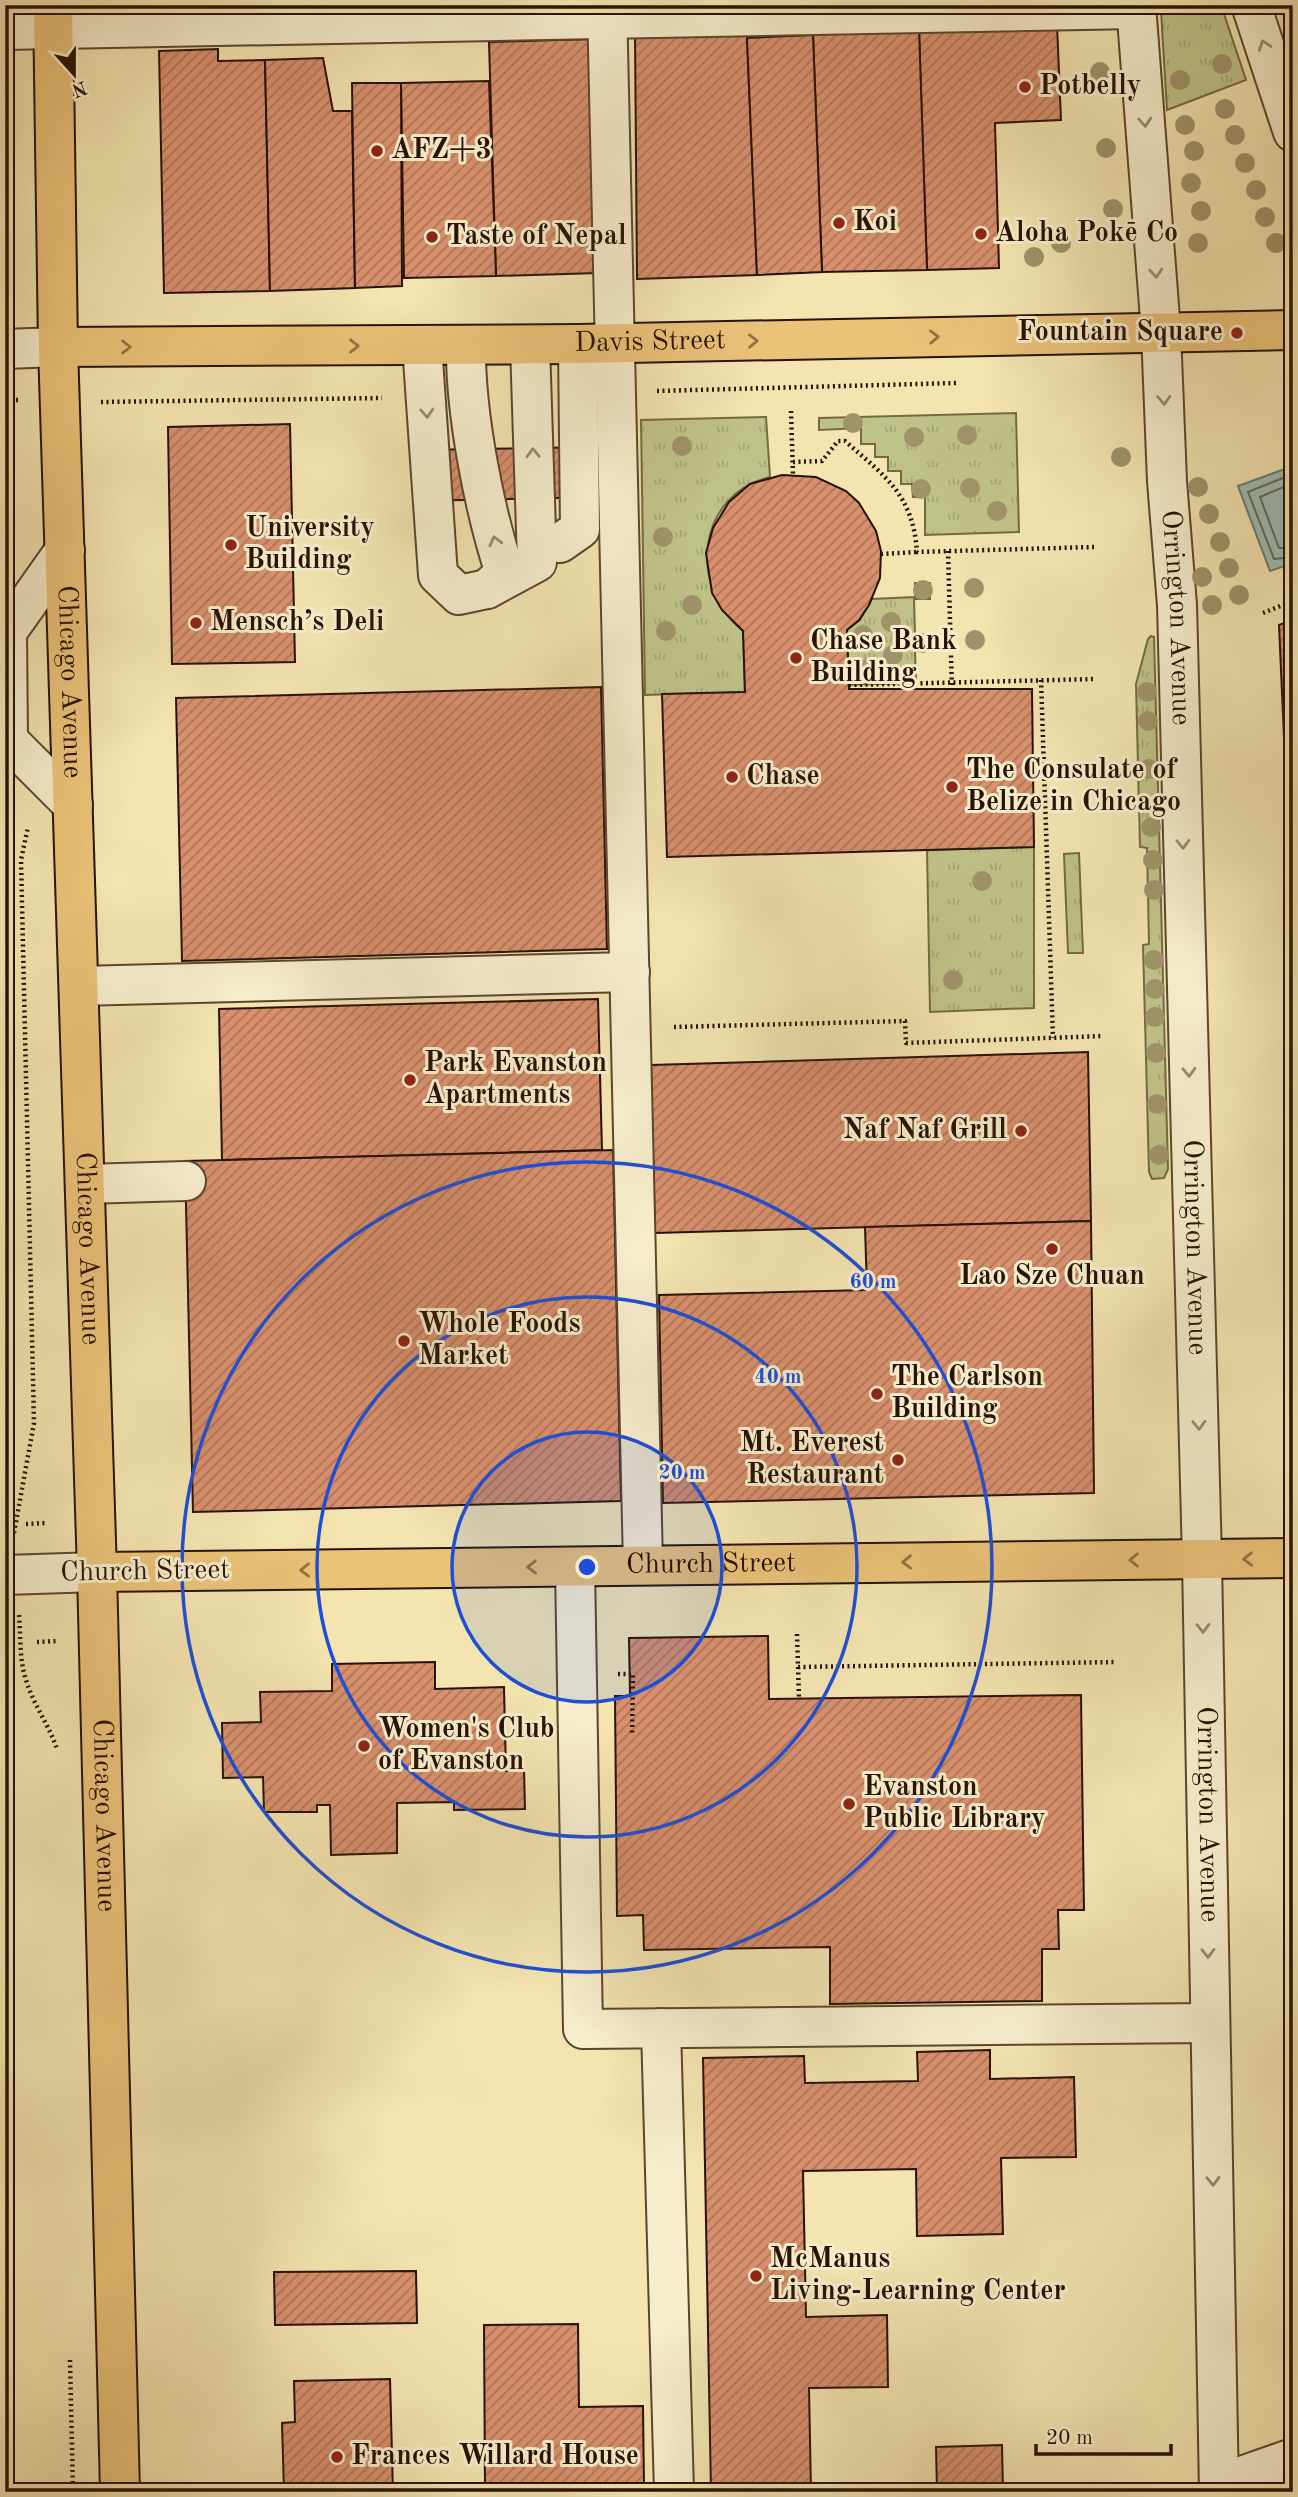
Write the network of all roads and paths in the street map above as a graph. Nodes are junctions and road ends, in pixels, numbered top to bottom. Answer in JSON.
{"nodes":[{"id":1,"x":1251,"y":5,"type":"edge"},
{"id":2,"x":1136,"y":7,"type":"edge"},
{"id":3,"x":607,"y":13,"type":"edge"},
{"id":4,"x":53,"y":17,"type":"edge"},
{"id":5,"x":5,"y":30,"type":"edge"},
{"id":6,"x":1293,"y":132,"type":"edge"},
{"id":7,"x":1293,"y":330,"type":"edge"},
{"id":8,"x":1161,"y":332,"type":"junction"},
{"id":9,"x":615,"y":343,"type":"junction"},
{"id":10,"x":555,"y":344,"type":"junction"},
{"id":11,"x":422,"y":345,"type":"junction"},
{"id":12,"x":466,"y":345,"type":"junction"},
{"id":13,"x":58,"y":347,"type":"junction"},
{"id":14,"x":5,"y":349,"type":"edge"},
{"id":15,"x":791,"y":411,"type":"dead end"},
{"id":16,"x":793,"y":462,"type":"junction"},
{"id":17,"x":793,"y":475,"type":"dead end"},
{"id":18,"x":1094,"y":547,"type":"dead end"},
{"id":19,"x":65,"y":550,"type":"junction"},
{"id":20,"x":948,"y":551,"type":"junction"},
{"id":21,"x":917,"y":552,"type":"junction"},
{"id":22,"x":881,"y":554,"type":"dead end"},
{"id":23,"x":487,"y":589,"type":"junction"},
{"id":24,"x":1293,"y":601,"type":"edge"},
{"id":25,"x":1263,"y":612,"type":"dead end"},
{"id":26,"x":1096,"y":679,"type":"dead end"},
{"id":27,"x":1041,"y":680,"type":"junction"},
{"id":28,"x":951,"y":682,"type":"junction"},
{"id":29,"x":849,"y":685,"type":"dead end"},
{"id":30,"x":951,"y":690,"type":"dead end"},
{"id":31,"x":38,"y":771,"type":"junction"},
{"id":32,"x":73,"y":805,"type":"junction"},
{"id":33,"x":630,"y":972,"type":"junction"},
{"id":34,"x":79,"y":986,"type":"junction"},
{"id":35,"x":631,"y":1028,"type":"junction"},
{"id":36,"x":1103,"y":1036,"type":"dead end"},
{"id":37,"x":1053,"y":1038,"type":"junction"},
{"id":38,"x":186,"y":1181,"type":"dead end"},
{"id":39,"x":85,"y":1184,"type":"junction"},
{"id":40,"x":46,"y":1523,"type":"dead end"},
{"id":41,"x":26,"y":1524,"type":"dead end"},
{"id":42,"x":14,"y":1525,"type":"dead end"},
{"id":43,"x":1293,"y":1558,"type":"edge"},
{"id":44,"x":1202,"y":1560,"type":"junction"},
{"id":45,"x":643,"y":1565,"type":"junction"},
{"id":46,"x":575,"y":1567,"type":"junction"},
{"id":47,"x":97,"y":1572,"type":"junction"},
{"id":48,"x":5,"y":1574,"type":"edge"},
{"id":49,"x":797,"y":1634,"type":"dead end"},
{"id":50,"x":21,"y":1642,"type":"dead end"},
{"id":51,"x":1116,"y":1662,"type":"dead end"},
{"id":52,"x":798,"y":1667,"type":"junction"},
{"id":53,"x":799,"y":1698,"type":"dead end"},
{"id":54,"x":60,"y":1762,"type":"dead end"},
{"id":55,"x":1209,"y":2023,"type":"junction"},
{"id":56,"x":660,"y":2028,"type":"junction"},
{"id":57,"x":70,"y":2354,"type":"dead end"},
{"id":58,"x":1293,"y":2458,"type":"edge"},
{"id":59,"x":1219,"y":2488,"type":"edge"},
{"id":60,"x":73,"y":2492,"type":"edge"},
{"id":61,"x":120,"y":2492,"type":"edge"},
{"id":62,"x":674,"y":2492,"type":"edge"}],
"edges":[{"from":6,"to":1,"type":"street","one_way":true},
{"from":2,"to":3,"type":"street"},
{"from":2,"to":8,"type":"street","name":"Orrington Avenue","one_way":true},
{"from":3,"to":4,"type":"street"},
{"from":3,"to":9,"type":"street"},
{"from":4,"to":5,"type":"street"},
{"from":4,"to":13,"type":"main road","name":"Chicago Avenue"},
{"from":7,"to":8,"type":"main road","name":"Davis Street"},
{"from":9,"to":8,"type":"main road","name":"Davis Street","one_way":true},
{"from":8,"to":44,"type":"street","name":"Orrington Avenue","one_way":true},
{"from":9,"to":10,"type":"main road","name":"Davis Street"},
{"from":9,"to":33,"type":"street"},
{"from":10,"to":12,"type":"main road","name":"Davis Street"},
{"from":10,"to":23,"type":"street"},
{"from":11,"to":12,"type":"main road","name":"Davis Street"},
{"from":13,"to":11,"type":"main road","name":"Davis Street","one_way":true},
{"from":11,"to":23,"type":"street","one_way":true},
{"from":23,"to":12,"type":"street","one_way":true},
{"from":13,"to":14,"type":"street","name":"Davis Street"},
{"from":13,"to":19,"type":"main road","name":"Chicago Avenue"},
{"from":15,"to":16,"type":"path"},
{"from":16,"to":17,"type":"path"},
{"from":16,"to":21,"type":"path"},
{"from":18,"to":20,"type":"path"},
{"from":19,"to":31,"type":"street"},
{"from":19,"to":32,"type":"main road","name":"Chicago Avenue"},
{"from":20,"to":21,"type":"path"},
{"from":20,"to":28,"type":"path"},
{"from":21,"to":22,"type":"path"},
{"from":24,"to":25,"type":"path"},
{"from":26,"to":27,"type":"path"},
{"from":27,"to":28,"type":"path"},
{"from":27,"to":37,"type":"path"},
{"from":28,"to":29,"type":"path"},
{"from":28,"to":30,"type":"path"},
{"from":31,"to":32,"type":"street"},
{"from":31,"to":42,"type":"path"},
{"from":32,"to":34,"type":"main road","name":"Chicago Avenue"},
{"from":33,"to":34,"type":"street"},
{"from":33,"to":35,"type":"street"},
{"from":34,"to":39,"type":"main road","name":"Chicago Avenue"},
{"from":35,"to":37,"type":"path"},
{"from":35,"to":45,"type":"street"},
{"from":36,"to":37,"type":"path"},
{"from":38,"to":39,"type":"street"},
{"from":39,"to":47,"type":"main road","name":"Chicago Avenue"},
{"from":40,"to":41,"type":"path"},
{"from":43,"to":44,"type":"main road","name":"Church Street","one_way":true},
{"from":44,"to":45,"type":"main road","name":"Church Street","one_way":true},
{"from":44,"to":55,"type":"street","name":"Orrington Avenue","one_way":true},
{"from":45,"to":46,"type":"main road","name":"Church Street"},
{"from":46,"to":47,"type":"main road","name":"Church Street","one_way":true},
{"from":46,"to":56,"type":"street"},
{"from":47,"to":48,"type":"street","name":"Church Street"},
{"from":47,"to":61,"type":"main road","name":"Chicago Avenue"},
{"from":49,"to":52,"type":"path"},
{"from":50,"to":54,"type":"path","name":"Chicago Avenue"},
{"from":51,"to":52,"type":"path"},
{"from":52,"to":53,"type":"path"},
{"from":55,"to":56,"type":"street"},
{"from":55,"to":59,"type":"street","name":"Orrington Avenue","one_way":true},
{"from":56,"to":62,"type":"street"},
{"from":57,"to":60,"type":"path"},
{"from":58,"to":59,"type":"street"}]}
